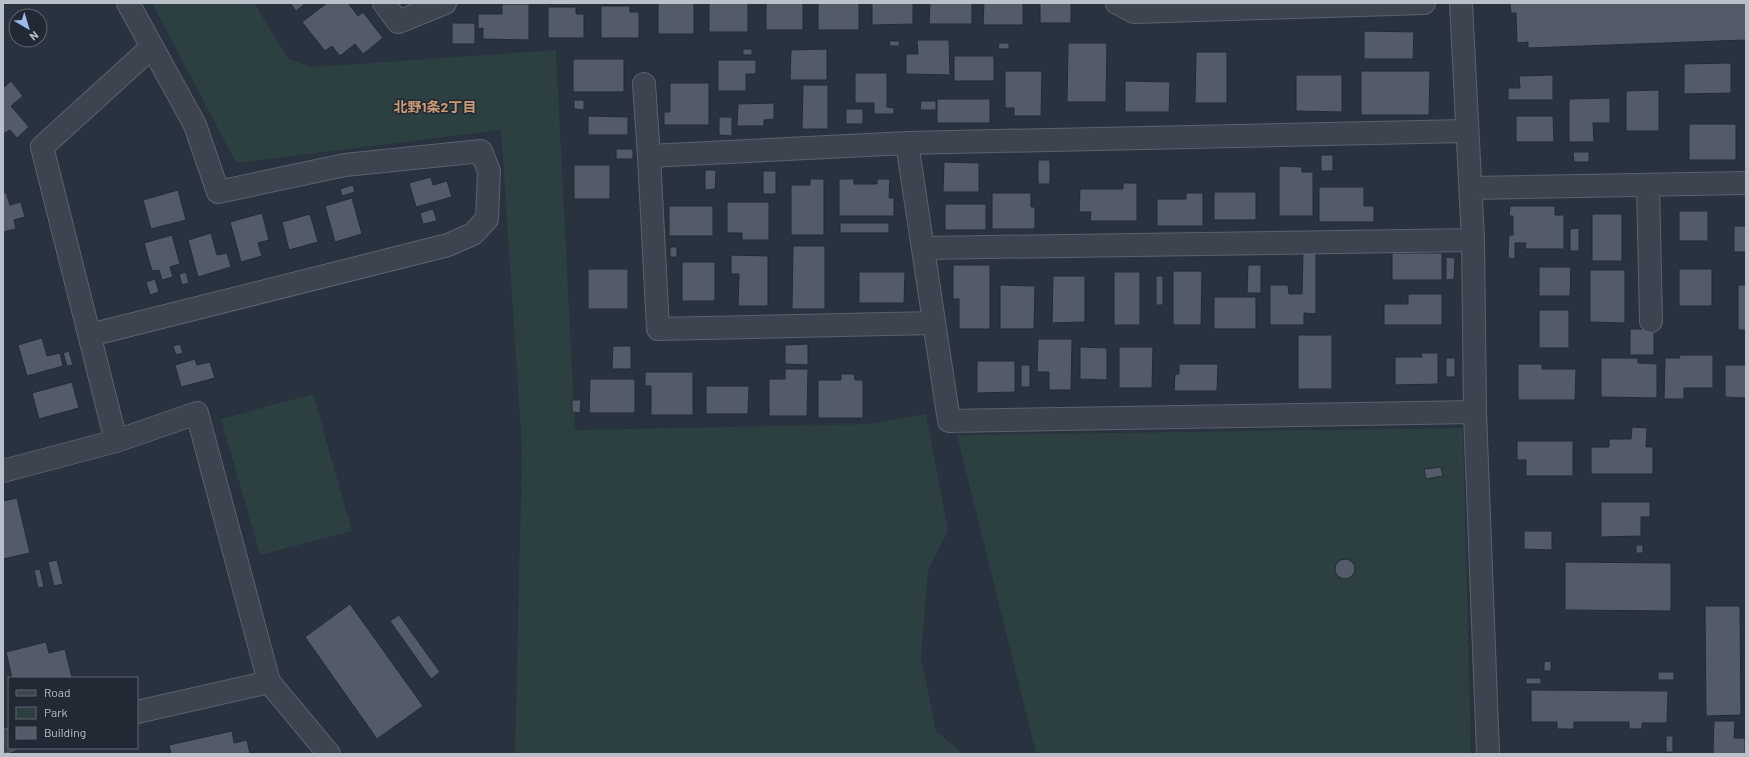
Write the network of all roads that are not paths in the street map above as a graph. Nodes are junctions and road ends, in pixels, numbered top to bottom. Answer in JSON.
{"nodes":[{"id":1,"x":128,"y":3,"type":"edge"},
{"id":2,"x":384,"y":3,"type":"edge"},
{"id":3,"x":445,"y":3,"type":"edge"},
{"id":4,"x":1118,"y":3,"type":"edge"},
{"id":5,"x":1424,"y":3,"type":"edge"},
{"id":6,"x":1461,"y":3,"type":"edge"},
{"id":7,"x":152,"y":47,"type":"junction"},
{"id":8,"x":644,"y":84,"type":"dead end"},
{"id":9,"x":1466,"y":131,"type":"junction"},
{"id":10,"x":907,"y":144,"type":"junction"},
{"id":11,"x":649,"y":156,"type":"junction"},
{"id":12,"x":1746,"y":183,"type":"edge"},
{"id":13,"x":1648,"y":185,"type":"junction"},
{"id":14,"x":1471,"y":188,"type":"junction"},
{"id":15,"x":1473,"y":240,"type":"junction"},
{"id":16,"x":924,"y":248,"type":"junction"},
{"id":17,"x":1652,"y":321,"type":"dead end"},
{"id":18,"x":933,"y":323,"type":"junction"},
{"id":19,"x":90,"y":335,"type":"junction"},
{"id":20,"x":1475,"y":412,"type":"junction"},
{"id":21,"x":116,"y":441,"type":"junction"},
{"id":22,"x":3,"y":471,"type":"edge"},
{"id":23,"x":269,"y":682,"type":"junction"},
{"id":24,"x":138,"y":712,"type":"edge"},
{"id":25,"x":329,"y":754,"type":"edge"},
{"id":26,"x":1488,"y":754,"type":"edge"}],
"edges":[{"from":1,"to":7,"type":"street"},
{"from":2,"to":3,"type":"street"},
{"from":4,"to":5,"type":"street"},
{"from":6,"to":9,"type":"street"},
{"from":7,"to":19,"type":"street"},
{"from":7,"to":19,"type":"street"},
{"from":8,"to":11,"type":"street"},
{"from":9,"to":10,"type":"street"},
{"from":9,"to":14,"type":"street"},
{"from":10,"to":11,"type":"street"},
{"from":10,"to":16,"type":"street"},
{"from":11,"to":18,"type":"street"},
{"from":12,"to":13,"type":"street"},
{"from":13,"to":14,"type":"street"},
{"from":13,"to":17,"type":"street"},
{"from":14,"to":15,"type":"street"},
{"from":15,"to":16,"type":"street"},
{"from":15,"to":20,"type":"street"},
{"from":16,"to":18,"type":"street"},
{"from":18,"to":20,"type":"street"},
{"from":19,"to":21,"type":"street"},
{"from":20,"to":26,"type":"street"},
{"from":21,"to":22,"type":"street"},
{"from":21,"to":23,"type":"street"},
{"from":23,"to":24,"type":"street"},
{"from":23,"to":25,"type":"street"}]}
